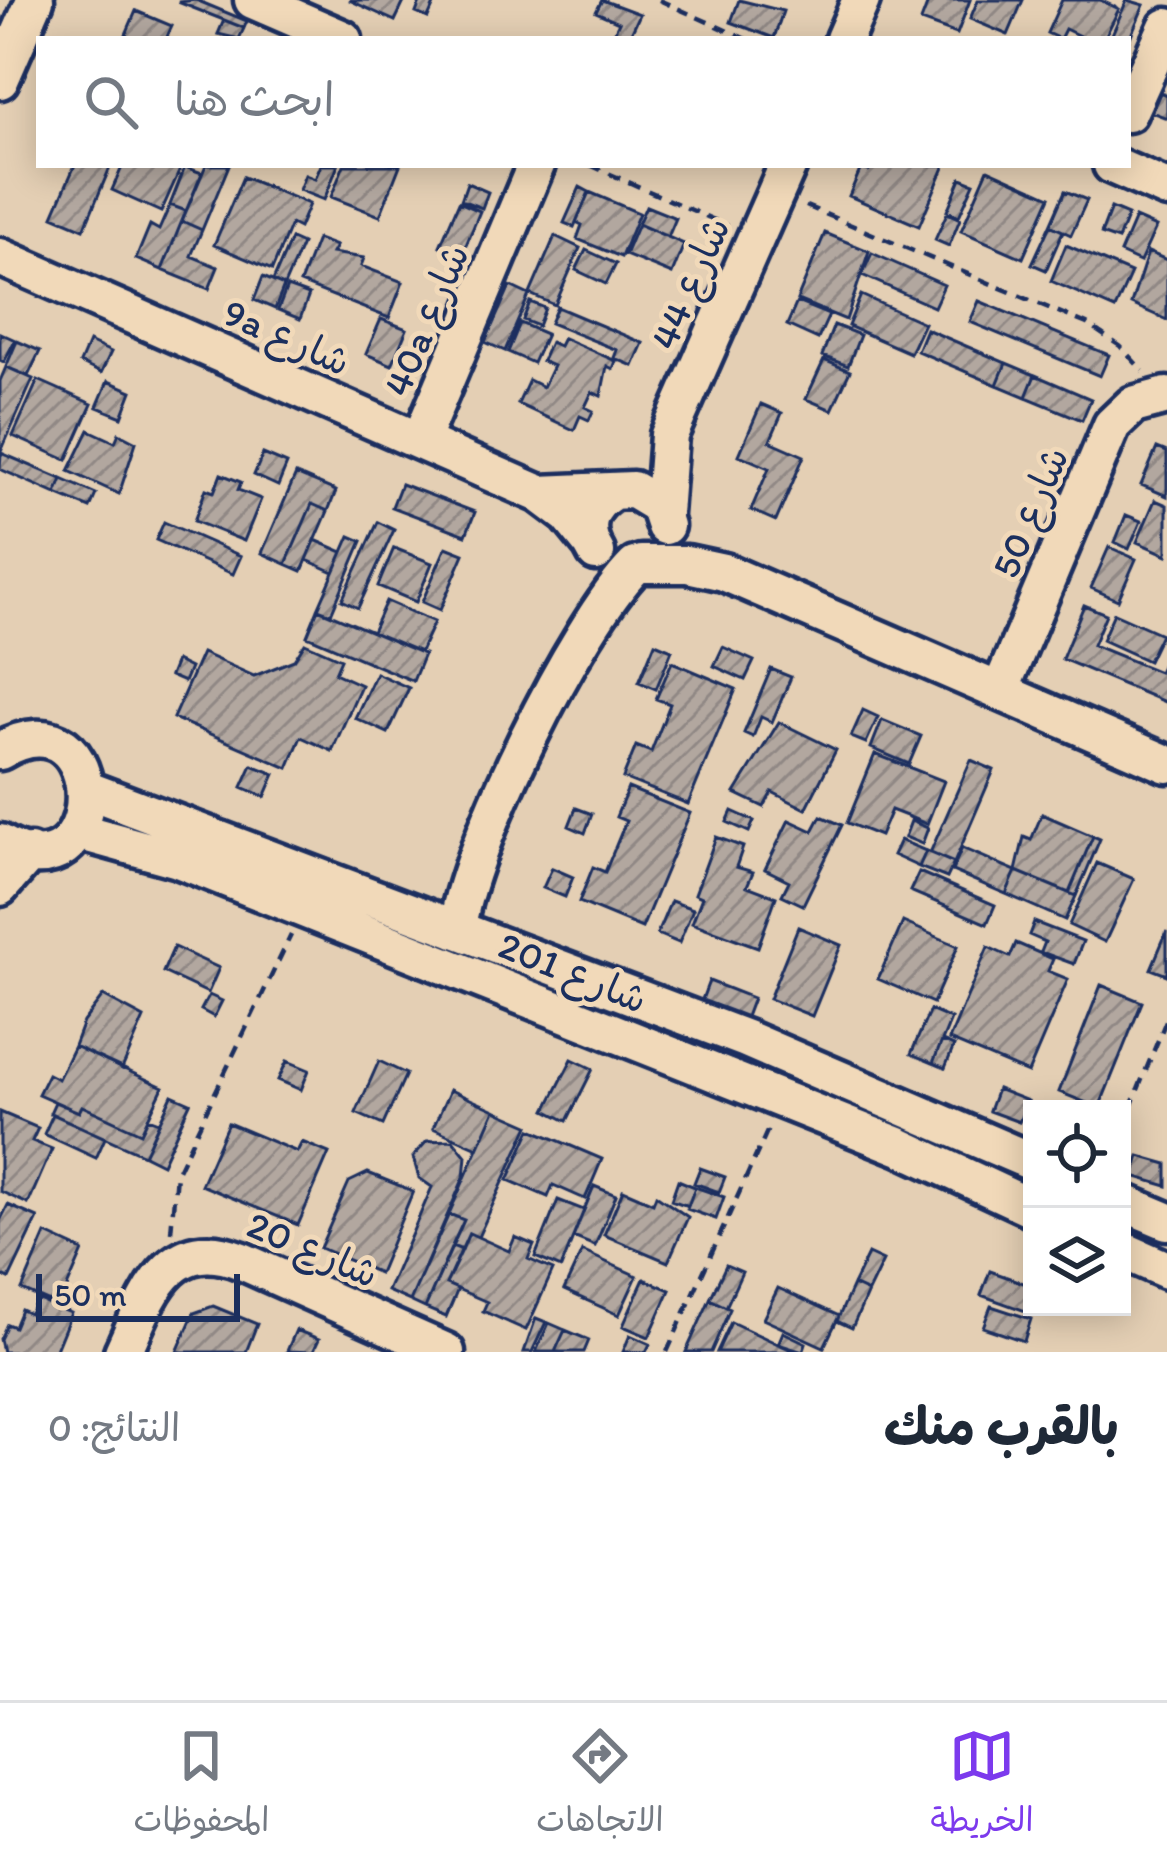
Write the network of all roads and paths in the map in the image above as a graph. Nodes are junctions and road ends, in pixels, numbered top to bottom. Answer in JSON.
{"nodes":[{"id":1,"x":35,"y":0,"type":"edge"},
{"id":2,"x":254,"y":0,"type":"edge"},
{"id":3,"x":659,"y":0,"type":"edge"},
{"id":4,"x":861,"y":0,"type":"edge"},
{"id":5,"x":1167,"y":27,"type":"edge"},
{"id":6,"x":336,"y":36,"type":"edge"},
{"id":7,"x":739,"y":36,"type":"edge"},
{"id":8,"x":845,"y":36,"type":"edge"},
{"id":9,"x":0,"y":80,"type":"edge"},
{"id":10,"x":1131,"y":106,"type":"edge"},
{"id":11,"x":535,"y":168,"type":"edge"},
{"id":12,"x":597,"y":168,"type":"edge"},
{"id":13,"x":1119,"y":168,"type":"edge"},
{"id":14,"x":782,"y":179,"type":"edge"},
{"id":15,"x":1167,"y":189,"type":"edge"},
{"id":16,"x":755,"y":238,"type":"junction"},
{"id":17,"x":0,"y":257,"type":"edge"},
{"id":18,"x":1163,"y":396,"type":"edge"},
{"id":19,"x":669,"y":435,"type":"junction"},
{"id":20,"x":420,"y":441,"type":"junction"},
{"id":21,"x":617,"y":491,"type":"junction"},
{"id":22,"x":540,"y":494,"type":"junction"},
{"id":23,"x":664,"y":519,"type":"junction"},
{"id":24,"x":593,"y":546,"type":"junction"},
{"id":25,"x":638,"y":565,"type":"junction"},
{"id":26,"x":724,"y":572,"type":"junction"},
{"id":27,"x":582,"y":633,"type":"junction"},
{"id":28,"x":1000,"y":691,"type":"junction"},
{"id":29,"x":0,"y":751,"type":"edge"},
{"id":30,"x":1167,"y":764,"type":"edge"},
{"id":31,"x":88,"y":790,"type":"junction"},
{"id":32,"x":77,"y":831,"type":"junction"},
{"id":33,"x":15,"y":848,"type":"edge"},
{"id":34,"x":0,"y":886,"type":"edge"},
{"id":35,"x":440,"y":924,"type":"junction"},
{"id":36,"x":294,"y":929,"type":"dead end"},
{"id":37,"x":1167,"y":1018,"type":"edge"},
{"id":38,"x":781,"y":1100,"type":"junction"},
{"id":39,"x":1131,"y":1107,"type":"edge"},
{"id":40,"x":1023,"y":1158,"type":"edge"},
{"id":41,"x":1023,"y":1204,"type":"edge"},
{"id":42,"x":1131,"y":1206,"type":"edge"},
{"id":43,"x":1167,"y":1221,"type":"edge"},
{"id":44,"x":1131,"y":1254,"type":"edge"},
{"id":45,"x":180,"y":1260,"type":"junction"},
{"id":46,"x":1167,"y":1270,"type":"edge"},
{"id":47,"x":429,"y":1349,"type":"edge"},
{"id":48,"x":123,"y":1352,"type":"edge"},
{"id":49,"x":667,"y":1352,"type":"edge"}],
"edges":[{"from":1,"to":9,"type":"street"},
{"from":2,"to":6,"type":"street"},
{"from":3,"to":7,"type":"path"},
{"from":4,"to":8,"type":"street"},
{"from":5,"to":10,"type":"street"},
{"from":11,"to":20,"type":"street","name":"40a شارع"},
{"from":12,"to":16,"type":"path"},
{"from":13,"to":15,"type":"street"},
{"from":14,"to":16,"type":"street","name":"شارع 44"},
{"from":14,"to":18,"type":"path"},
{"from":16,"to":19,"type":"street","name":"شارع 44"},
{"from":17,"to":20,"type":"street","name":"9a شارع"},
{"from":18,"to":28,"type":"street","name":"شارع 50"},
{"from":19,"to":21,"type":"street","name":"شارع 44"},
{"from":19,"to":23,"type":"street","name":"شارع 44"},
{"from":20,"to":22,"type":"street","name":"9a شارع"},
{"from":21,"to":22,"type":"street","name":"9a شارع"},
{"from":21,"to":23,"type":"street"},
{"from":21,"to":24,"type":"street"},
{"from":22,"to":24,"type":"street","name":"9a شارع"},
{"from":23,"to":25,"type":"street"},
{"from":23,"to":26,"type":"street"},
{"from":24,"to":25,"type":"street"},
{"from":24,"to":27,"type":"street"},
{"from":25,"to":26,"type":"street"},
{"from":25,"to":27,"type":"street"},
{"from":26,"to":28,"type":"street"},
{"from":27,"to":35,"type":"street"},
{"from":28,"to":30,"type":"street"},
{"from":29,"to":31,"type":"street"},
{"from":31,"to":32,"type":"street"},
{"from":31,"to":35,"type":"street","name":"شارع 201"},
{"from":32,"to":33,"type":"street"},
{"from":32,"to":38,"type":"street","name":"شارع 201"},
{"from":33,"to":34,"type":"street"},
{"from":35,"to":40,"type":"street","name":"شارع 201"},
{"from":36,"to":45,"type":"path"},
{"from":37,"to":39,"type":"path"},
{"from":38,"to":41,"type":"street","name":"شارع 201"},
{"from":38,"to":49,"type":"path"},
{"from":42,"to":43,"type":"street"},
{"from":44,"to":46,"type":"street"},
{"from":45,"to":47,"type":"street","name":"شارع 20"},
{"from":45,"to":48,"type":"street"}]}
